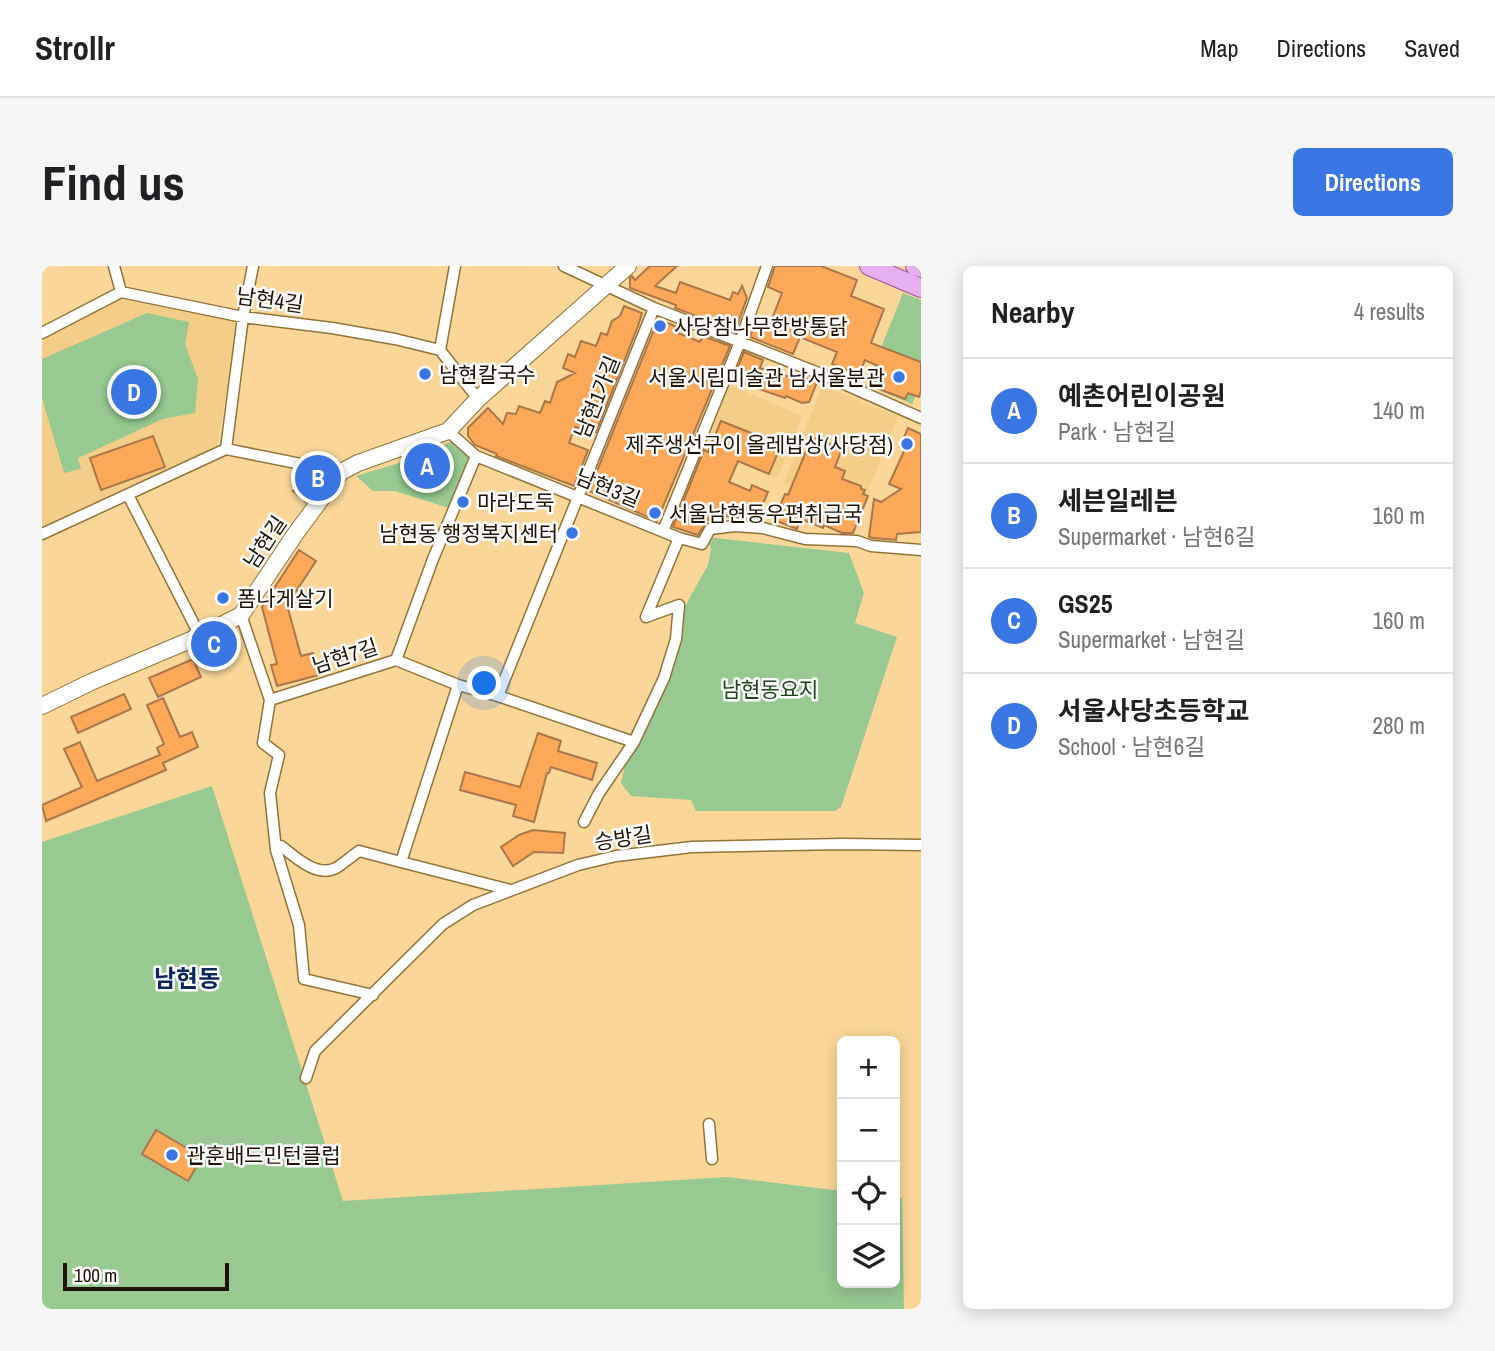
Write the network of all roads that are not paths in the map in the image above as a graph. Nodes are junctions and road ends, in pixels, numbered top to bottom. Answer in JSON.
{"nodes":[{"id":1,"x":114,"y":266,"type":"edge"},
{"id":2,"x":253,"y":266,"type":"edge"},
{"id":3,"x":454,"y":266,"type":"edge"},
{"id":4,"x":564,"y":266,"type":"edge"},
{"id":5,"x":628,"y":266,"type":"edge"},
{"id":6,"x":767,"y":266,"type":"edge"},
{"id":7,"x":869,"y":266,"type":"edge"},
{"id":8,"x":915,"y":266,"type":"edge"},
{"id":9,"x":921,"y":268,"type":"edge"},
{"id":10,"x":607,"y":286,"type":"junction"},
{"id":11,"x":921,"y":288,"type":"edge"},
{"id":12,"x":121,"y":292,"type":"junction"},
{"id":13,"x":654,"y":308,"type":"junction"},
{"id":14,"x":243,"y":317,"type":"junction"},
{"id":15,"x":42,"y":332,"type":"edge"},
{"id":16,"x":740,"y":342,"type":"junction"},
{"id":17,"x":440,"y":350,"type":"junction"},
{"id":18,"x":478,"y":399,"type":"junction"},
{"id":19,"x":921,"y":418,"type":"edge"},
{"id":20,"x":448,"y":431,"type":"junction"},
{"id":21,"x":226,"y":449,"type":"junction"},
{"id":22,"x":476,"y":456,"type":"junction"},
{"id":23,"x":341,"y":472,"type":"junction"},
{"id":24,"x":128,"y":495,"type":"junction"},
{"id":25,"x":577,"y":495,"type":"junction"},
{"id":26,"x":663,"y":531,"type":"junction"},
{"id":27,"x":42,"y":534,"type":"edge"},
{"id":28,"x":678,"y":538,"type":"junction"},
{"id":29,"x":921,"y":550,"type":"edge"},
{"id":30,"x":241,"y":615,"type":"junction"},
{"id":31,"x":200,"y":636,"type":"junction"},
{"id":32,"x":396,"y":660,"type":"junction"},
{"id":33,"x":458,"y":685,"type":"junction"},
{"id":34,"x":498,"y":696,"type":"junction"},
{"id":35,"x":270,"y":700,"type":"junction"},
{"id":36,"x":42,"y":706,"type":"edge"},
{"id":37,"x":634,"y":742,"type":"junction"},
{"id":38,"x":584,"y":822,"type":"dead end"},
{"id":39,"x":921,"y":845,"type":"edge"},
{"id":40,"x":281,"y":846,"type":"dead end"},
{"id":41,"x":401,"y":862,"type":"junction"},
{"id":42,"x":510,"y":890,"type":"junction"},
{"id":43,"x":373,"y":995,"type":"junction"},
{"id":44,"x":306,"y":1078,"type":"dead end"},
{"id":45,"x":709,"y":1124,"type":"dead end"},
{"id":46,"x":712,"y":1159,"type":"dead end"}],
"edges":[{"from":1,"to":12,"type":"street"},
{"from":2,"to":14,"type":"street"},
{"from":3,"to":17,"type":"street"},
{"from":4,"to":10,"type":"street"},
{"from":5,"to":10,"type":"street","name":"남현길"},
{"from":6,"to":16,"type":"street"},
{"from":7,"to":11,"type":"main road"},
{"from":8,"to":9,"type":"main road"},
{"from":10,"to":13,"type":"street"},
{"from":10,"to":18,"type":"street","name":"남현길"},
{"from":12,"to":14,"type":"street","name":"남현4길"},
{"from":12,"to":15,"type":"street"},
{"from":13,"to":16,"type":"street"},
{"from":13,"to":25,"type":"street","name":"남현1가길"},
{"from":14,"to":17,"type":"street","name":"남현4길"},
{"from":14,"to":21,"type":"street"},
{"from":16,"to":19,"type":"street"},
{"from":16,"to":26,"type":"street"},
{"from":17,"to":18,"type":"street"},
{"from":18,"to":20,"type":"street","name":"남현길"},
{"from":20,"to":22,"type":"street","name":"남현3길"},
{"from":20,"to":23,"type":"street","name":"남현길"},
{"from":21,"to":23,"type":"street"},
{"from":21,"to":24,"type":"street"},
{"from":22,"to":25,"type":"street","name":"남현3길"},
{"from":22,"to":32,"type":"street"},
{"from":23,"to":30,"type":"street","name":"남현길"},
{"from":24,"to":27,"type":"street"},
{"from":24,"to":31,"type":"street"},
{"from":25,"to":26,"type":"street","name":"남현3길"},
{"from":25,"to":34,"type":"street","name":"남현1가길"},
{"from":26,"to":28,"type":"street","name":"남현3길"},
{"from":28,"to":29,"type":"street"},
{"from":28,"to":37,"type":"street"},
{"from":30,"to":31,"type":"street","name":"남현길"},
{"from":30,"to":35,"type":"street"},
{"from":31,"to":36,"type":"street","name":"남현길"},
{"from":32,"to":33,"type":"street","name":"남현7길"},
{"from":32,"to":35,"type":"street","name":"남현7길"},
{"from":33,"to":34,"type":"street","name":"남현7길"},
{"from":33,"to":41,"type":"street"},
{"from":34,"to":37,"type":"street","name":"남현7길"},
{"from":35,"to":43,"type":"street"},
{"from":37,"to":38,"type":"street"},
{"from":39,"to":42,"type":"street","name":"승방길"},
{"from":40,"to":41,"type":"street"},
{"from":41,"to":42,"type":"street"},
{"from":42,"to":43,"type":"street","name":"승방길"},
{"from":43,"to":44,"type":"street","name":"승방길"},
{"from":45,"to":46,"type":"street"}]}
